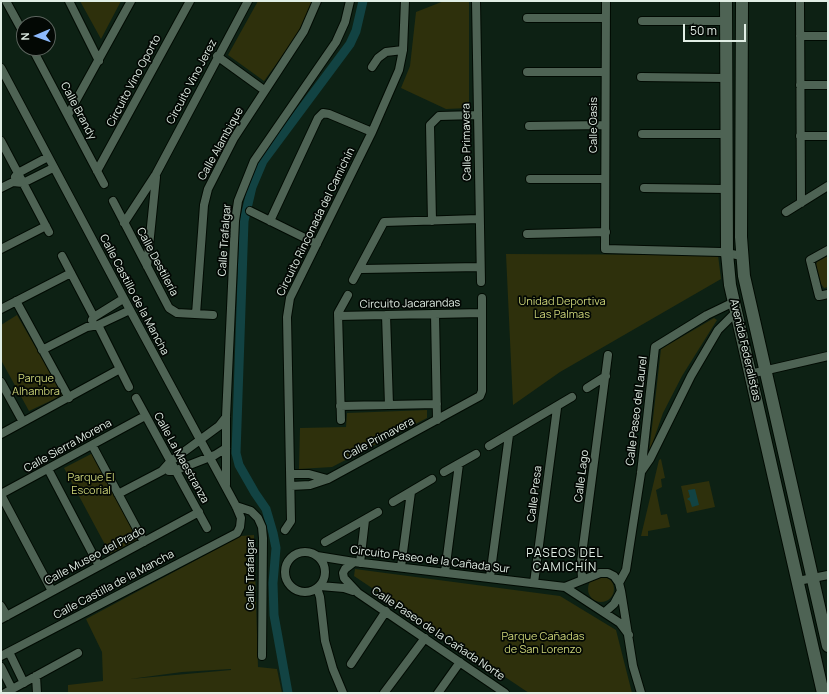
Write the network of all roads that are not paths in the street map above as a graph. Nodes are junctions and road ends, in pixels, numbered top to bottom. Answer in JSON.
{"nodes":[{"id":1,"x":6,"y":1,"type":"edge"},
{"id":2,"x":69,"y":1,"type":"edge"},
{"id":3,"x":131,"y":1,"type":"edge"},
{"id":4,"x":190,"y":1,"type":"edge"},
{"id":5,"x":248,"y":1,"type":"edge"},
{"id":6,"x":317,"y":1,"type":"edge"},
{"id":7,"x":350,"y":1,"type":"edge"},
{"id":8,"x":405,"y":1,"type":"edge"},
{"id":9,"x":476,"y":1,"type":"edge"},
{"id":10,"x":606,"y":1,"type":"edge"},
{"id":11,"x":726,"y":1,"type":"edge"},
{"id":12,"x":742,"y":1,"type":"edge"},
{"id":13,"x":800,"y":1,"type":"edge"},
{"id":14,"x":527,"y":18,"type":"dead end"},
{"id":15,"x":606,"y":18,"type":"junction"},
{"id":16,"x":16,"y":19,"type":"edge"},
{"id":17,"x":642,"y":21,"type":"dead end"},
{"id":18,"x":726,"y":21,"type":"junction"},
{"id":19,"x":800,"y":36,"type":"junction"},
{"id":20,"x":828,"y":36,"type":"edge"},
{"id":21,"x":403,"y":50,"type":"junction"},
{"id":22,"x":36,"y":56,"type":"edge"},
{"id":23,"x":217,"y":56,"type":"junction"},
{"id":24,"x":99,"y":61,"type":"junction"},
{"id":25,"x":372,"y":67,"type":"dead end"},
{"id":26,"x":1,"y":68,"type":"edge"},
{"id":27,"x":527,"y":72,"type":"dead end"},
{"id":28,"x":606,"y":72,"type":"junction"},
{"id":29,"x":641,"y":77,"type":"dead end"},
{"id":30,"x":726,"y":78,"type":"junction"},
{"id":31,"x":800,"y":85,"type":"junction"},
{"id":32,"x":828,"y":86,"type":"edge"},
{"id":33,"x":264,"y":90,"type":"junction"},
{"id":34,"x":68,"y":115,"type":"junction"},
{"id":35,"x":477,"y":115,"type":"junction"},
{"id":36,"x":605,"y":125,"type":"junction"},
{"id":37,"x":529,"y":126,"type":"dead end"},
{"id":38,"x":372,"y":132,"type":"junction"},
{"id":39,"x":642,"y":134,"type":"dead end"},
{"id":40,"x":726,"y":134,"type":"junction"},
{"id":41,"x":800,"y":136,"type":"junction"},
{"id":42,"x":828,"y":136,"type":"edge"},
{"id":43,"x":1,"y":141,"type":"edge"},
{"id":44,"x":48,"y":157,"type":"junction"},
{"id":45,"x":53,"y":168,"type":"junction"},
{"id":46,"x":97,"y":171,"type":"junction"},
{"id":47,"x":18,"y":173,"type":"junction"},
{"id":48,"x":156,"y":174,"type":"junction"},
{"id":49,"x":530,"y":179,"type":"dead end"},
{"id":50,"x":605,"y":179,"type":"junction"},
{"id":51,"x":13,"y":182,"type":"junction"},
{"id":52,"x":23,"y":183,"type":"junction"},
{"id":53,"x":104,"y":184,"type":"dead end"},
{"id":54,"x":828,"y":186,"type":"edge"},
{"id":55,"x":1,"y":188,"type":"edge"},
{"id":56,"x":644,"y":188,"type":"dead end"},
{"id":57,"x":726,"y":189,"type":"junction"},
{"id":58,"x":112,"y":201,"type":"dead end"},
{"id":59,"x":801,"y":203,"type":"junction"},
{"id":60,"x":250,"y":211,"type":"dead end"},
{"id":61,"x":786,"y":212,"type":"dead end"},
{"id":62,"x":270,"y":220,"type":"junction"},
{"id":63,"x":479,"y":220,"type":"junction"},
{"id":64,"x":432,"y":221,"type":"junction"},
{"id":65,"x":124,"y":223,"type":"junction"},
{"id":66,"x":606,"y":232,"type":"junction"},
{"id":67,"x":527,"y":234,"type":"dead end"},
{"id":68,"x":317,"y":244,"type":"junction"},
{"id":69,"x":1,"y":249,"type":"edge"},
{"id":70,"x":828,"y":250,"type":"edge"},
{"id":71,"x":726,"y":253,"type":"junction"},
{"id":72,"x":62,"y":256,"type":"dead end"},
{"id":73,"x":742,"y":256,"type":"junction"},
{"id":74,"x":147,"y":266,"type":"junction"},
{"id":75,"x":480,"y":267,"type":"junction"},
{"id":76,"x":360,"y":269,"type":"junction"},
{"id":77,"x":71,"y":273,"type":"junction"},
{"id":78,"x":353,"y":280,"type":"dead end"},
{"id":79,"x":481,"y":282,"type":"dead end"},
{"id":80,"x":828,"y":294,"type":"edge"},
{"id":81,"x":348,"y":295,"type":"dead end"},
{"id":82,"x":482,"y":298,"type":"dead end"},
{"id":83,"x":123,"y":299,"type":"junction"},
{"id":84,"x":16,"y":301,"type":"junction"},
{"id":85,"x":735,"y":307,"type":"junction"},
{"id":86,"x":1,"y":309,"type":"edge"},
{"id":87,"x":130,"y":310,"type":"junction"},
{"id":88,"x":482,"y":313,"type":"junction"},
{"id":89,"x":196,"y":314,"type":"junction"},
{"id":90,"x":213,"y":314,"type":"dead end"},
{"id":91,"x":435,"y":314,"type":"junction"},
{"id":92,"x":386,"y":315,"type":"junction"},
{"id":93,"x":338,"y":316,"type":"junction"},
{"id":94,"x":94,"y":317,"type":"junction"},
{"id":95,"x":98,"y":325,"type":"junction"},
{"id":96,"x":87,"y":327,"type":"junction"},
{"id":97,"x":42,"y":350,"type":"junction"},
{"id":98,"x":608,"y":355,"type":"dead end"},
{"id":99,"x":828,"y":356,"type":"edge"},
{"id":100,"x":120,"y":369,"type":"junction"},
{"id":101,"x":765,"y":370,"type":"junction"},
{"id":102,"x":750,"y":374,"type":"junction"},
{"id":103,"x":606,"y":376,"type":"junction"},
{"id":104,"x":1,"y":382,"type":"edge"},
{"id":105,"x":129,"y":387,"type":"dead end"},
{"id":106,"x":587,"y":388,"type":"dead end"},
{"id":107,"x":572,"y":397,"type":"dead end"},
{"id":108,"x":69,"y":398,"type":"junction"},
{"id":109,"x":136,"y":398,"type":"dead end"},
{"id":110,"x":437,"y":404,"type":"junction"},
{"id":111,"x":389,"y":405,"type":"junction"},
{"id":112,"x":340,"y":406,"type":"junction"},
{"id":113,"x":557,"y":408,"type":"junction"},
{"id":114,"x":145,"y":416,"type":"junction"},
{"id":115,"x":226,"y":417,"type":"junction"},
{"id":116,"x":341,"y":420,"type":"dead end"},
{"id":117,"x":437,"y":420,"type":"junction"},
{"id":118,"x":23,"y":422,"type":"junction"},
{"id":119,"x":1,"y":434,"type":"edge"},
{"id":120,"x":509,"y":435,"type":"junction"},
{"id":121,"x":200,"y":439,"type":"junction"},
{"id":122,"x":92,"y":445,"type":"junction"},
{"id":123,"x":489,"y":446,"type":"dead end"},
{"id":124,"x":226,"y":448,"type":"junction"},
{"id":125,"x":476,"y":454,"type":"dead end"},
{"id":126,"x":210,"y":456,"type":"junction"},
{"id":127,"x":170,"y":462,"type":"junction"},
{"id":128,"x":459,"y":464,"type":"junction"},
{"id":129,"x":48,"y":469,"type":"junction"},
{"id":130,"x":174,"y":470,"type":"junction"},
{"id":131,"x":162,"y":471,"type":"junction"},
{"id":132,"x":444,"y":472,"type":"dead end"},
{"id":133,"x":641,"y":473,"type":"junction"},
{"id":134,"x":291,"y":474,"type":"junction"},
{"id":135,"x":328,"y":479,"type":"junction"},
{"id":136,"x":432,"y":479,"type":"dead end"},
{"id":137,"x":291,"y":486,"type":"junction"},
{"id":138,"x":226,"y":488,"type":"junction"},
{"id":139,"x":411,"y":492,"type":"junction"},
{"id":140,"x":118,"y":494,"type":"junction"},
{"id":141,"x":1,"y":495,"type":"edge"},
{"id":142,"x":393,"y":502,"type":"dead end"},
{"id":143,"x":236,"y":506,"type":"junction"},
{"id":144,"x":199,"y":512,"type":"junction"},
{"id":145,"x":378,"y":512,"type":"dead end"},
{"id":146,"x":365,"y":520,"type":"junction"},
{"id":147,"x":208,"y":528,"type":"dead end"},
{"id":148,"x":285,"y":530,"type":"dead end"},
{"id":149,"x":237,"y":533,"type":"joint"},
{"id":150,"x":144,"y":542,"type":"junction"},
{"id":151,"x":325,"y":542,"type":"dead end"},
{"id":152,"x":317,"y":556,"type":"junction"},
{"id":153,"x":357,"y":563,"type":"junction"},
{"id":154,"x":99,"y":566,"type":"junction"},
{"id":155,"x":401,"y":567,"type":"junction"},
{"id":156,"x":445,"y":572,"type":"junction"},
{"id":157,"x":828,"y":575,"type":"edge"},
{"id":158,"x":490,"y":577,"type":"junction"},
{"id":159,"x":812,"y":578,"type":"junction"},
{"id":160,"x":582,"y":579,"type":"junction"},
{"id":161,"x":798,"y":581,"type":"junction"},
{"id":162,"x":534,"y":583,"type":"junction"},
{"id":163,"x":318,"y":587,"type":"junction"},
{"id":164,"x":565,"y":587,"type":"junction"},
{"id":165,"x":620,"y":587,"type":"junction"},
{"id":166,"x":52,"y":591,"type":"junction"},
{"id":167,"x":358,"y":593,"type":"junction"},
{"id":168,"x":1,"y":606,"type":"edge"},
{"id":169,"x":386,"y":611,"type":"junction"},
{"id":170,"x":605,"y":612,"type":"junction"},
{"id":171,"x":4,"y":618,"type":"edge"},
{"id":172,"x":629,"y":635,"type":"junction"},
{"id":173,"x":425,"y":638,"type":"junction"},
{"id":174,"x":828,"y":646,"type":"edge"},
{"id":175,"x":9,"y":652,"type":"junction"},
{"id":176,"x":78,"y":653,"type":"dead end"},
{"id":177,"x":1,"y":656,"type":"edge"},
{"id":178,"x":262,"y":656,"type":"dead end"},
{"id":179,"x":460,"y":662,"type":"junction"},
{"id":180,"x":351,"y":664,"type":"dead end"},
{"id":181,"x":1,"y":667,"type":"edge"},
{"id":182,"x":36,"y":676,"type":"junction"},
{"id":183,"x":24,"y":683,"type":"junction"},
{"id":184,"x":495,"y":690,"type":"edge"},
{"id":185,"x":8,"y":691,"type":"edge"},
{"id":186,"x":37,"y":693,"type":"edge"},
{"id":187,"x":343,"y":693,"type":"edge"},
{"id":188,"x":384,"y":693,"type":"edge"},
{"id":189,"x":438,"y":693,"type":"edge"},
{"id":190,"x":505,"y":693,"type":"edge"},
{"id":191,"x":641,"y":693,"type":"edge"},
{"id":192,"x":823,"y":693,"type":"edge"}],
"edges":[{"from":1,"to":16,"type":"street"},
{"from":2,"to":24,"type":"street"},
{"from":3,"to":24,"type":"street"},
{"from":4,"to":46,"type":"street","name":"Circuito Vino Oporto"},
{"from":5,"to":23,"type":"street","name":"Circuito Vino Jerez"},
{"from":6,"to":33,"type":"street","name":"Calle Alambique"},
{"from":7,"to":115,"type":"street","name":"Calle Trafalgar"},
{"from":8,"to":21,"type":"street","name":"Circuito Rinconada del Camichín"},
{"from":9,"to":35,"type":"street","name":"Calle Primavera"},
{"from":10,"to":15,"type":"street","name":"Calle Oasis"},
{"from":11,"to":18,"type":"street","name":"Avenida Federalistas"},
{"from":12,"to":73,"type":"street","name":"Avenida Federalistas"},
{"from":13,"to":19,"type":"street"},
{"from":14,"to":15,"type":"street"},
{"from":15,"to":28,"type":"street","name":"Calle Oasis"},
{"from":17,"to":18,"type":"street"},
{"from":18,"to":30,"type":"street","name":"Avenida Federalistas"},
{"from":19,"to":20,"type":"street"},
{"from":19,"to":31,"type":"street"},
{"from":21,"to":25,"type":"street"},
{"from":21,"to":38,"type":"street","name":"Circuito Rinconada del Camichín"},
{"from":22,"to":34,"type":"street","name":"Calle Brandy"},
{"from":23,"to":33,"type":"street"},
{"from":23,"to":48,"type":"street","name":"Circuito Vino Jerez"},
{"from":24,"to":34,"type":"street"},
{"from":26,"to":44,"type":"street","name":"Calle Castillo de la Mancha"},
{"from":27,"to":28,"type":"street"},
{"from":28,"to":36,"type":"street","name":"Calle Oasis"},
{"from":29,"to":30,"type":"street"},
{"from":30,"to":40,"type":"street","name":"Avenida Federalistas"},
{"from":31,"to":32,"type":"street"},
{"from":31,"to":41,"type":"street"},
{"from":33,"to":89,"type":"street","name":"Calle Alambique"},
{"from":34,"to":46,"type":"street","name":"Calle Brandy"},
{"from":35,"to":63,"type":"street","name":"Calle Primavera"},
{"from":35,"to":64,"type":"street"},
{"from":36,"to":37,"type":"street"},
{"from":36,"to":50,"type":"street","name":"Calle Oasis"},
{"from":38,"to":62,"type":"street"},
{"from":38,"to":68,"type":"street","name":"Circuito Rinconada del Camichín"},
{"from":39,"to":40,"type":"street"},
{"from":40,"to":57,"type":"street","name":"Avenida Federalistas"},
{"from":41,"to":42,"type":"street"},
{"from":41,"to":59,"type":"street"},
{"from":43,"to":47,"type":"street"},
{"from":44,"to":45,"type":"street","name":"Calle Castillo de la Mancha"},
{"from":44,"to":47,"type":"street"},
{"from":45,"to":52,"type":"street"},
{"from":45,"to":83,"type":"street","name":"Calle Castillo de la Mancha"},
{"from":46,"to":53,"type":"street","name":"Calle Brandy"},
{"from":47,"to":51,"type":"street"},
{"from":47,"to":52,"type":"street"},
{"from":48,"to":65,"type":"street","name":"Circuito Vino Jerez"},
{"from":48,"to":74,"type":"street","name":"Circuito Vino Jerez"},
{"from":49,"to":50,"type":"street"},
{"from":50,"to":66,"type":"street","name":"Calle Oasis"},
{"from":51,"to":52,"type":"street"},
{"from":51,"to":55,"type":"street"},
{"from":52,"to":69,"type":"street"},
{"from":54,"to":59,"type":"street"},
{"from":56,"to":57,"type":"street"},
{"from":57,"to":71,"type":"street","name":"Avenida Federalistas"},
{"from":58,"to":65,"type":"street","name":"Calle Destilería"},
{"from":59,"to":61,"type":"street"},
{"from":60,"to":62,"type":"street"},
{"from":62,"to":68,"type":"street"},
{"from":63,"to":64,"type":"street"},
{"from":63,"to":75,"type":"street","name":"Calle Primavera"},
{"from":64,"to":76,"type":"street"},
{"from":65,"to":74,"type":"street","name":"Calle Destilería"},
{"from":66,"to":67,"type":"street"},
{"from":66,"to":71,"type":"street","name":"Calle Oasis"},
{"from":68,"to":134,"type":"street","name":"Circuito Rinconada del Camichín"},
{"from":70,"to":80,"type":"street"},
{"from":71,"to":73,"type":"street"},
{"from":71,"to":85,"type":"street","name":"Avenida Federalistas"},
{"from":72,"to":77,"type":"street"},
{"from":73,"to":101,"type":"street","name":"Avenida Federalistas"},
{"from":74,"to":89,"type":"street","name":"Calle Destilería"},
{"from":75,"to":76,"type":"street"},
{"from":75,"to":79,"type":"street","name":"Calle Primavera"},
{"from":76,"to":78,"type":"street"},
{"from":77,"to":84,"type":"street"},
{"from":77,"to":94,"type":"street"},
{"from":81,"to":93,"type":"street"},
{"from":82,"to":88,"type":"street","name":"Calle Primavera"},
{"from":83,"to":87,"type":"street","name":"Calle Castillo de la Mancha"},
{"from":83,"to":94,"type":"street"},
{"from":84,"to":86,"type":"street"},
{"from":84,"to":97,"type":"street"},
{"from":85,"to":102,"type":"street","name":"Avenida Federalistas"},
{"from":85,"to":133,"type":"street","name":"Calle Paseo del Laurel"},
{"from":85,"to":133,"type":"street","name":"Calle Paseo del Laurel"},
{"from":87,"to":95,"type":"street"},
{"from":87,"to":121,"type":"street","name":"Calle Castillo de la Mancha"},
{"from":88,"to":91,"type":"street","name":"Circuito Jacarandas"},
{"from":88,"to":117,"type":"street","name":"Calle Primavera"},
{"from":89,"to":90,"type":"street","name":"Calle Destilería"},
{"from":91,"to":92,"type":"street","name":"Circuito Jacarandas"},
{"from":91,"to":110,"type":"street"},
{"from":92,"to":93,"type":"street","name":"Circuito Jacarandas"},
{"from":92,"to":111,"type":"street"},
{"from":93,"to":112,"type":"street"},
{"from":94,"to":96,"type":"street"},
{"from":95,"to":96,"type":"street"},
{"from":95,"to":100,"type":"street"},
{"from":96,"to":97,"type":"street"},
{"from":97,"to":108,"type":"street"},
{"from":98,"to":103,"type":"street","name":"Calle Lago"},
{"from":99,"to":101,"type":"street"},
{"from":100,"to":105,"type":"street"},
{"from":100,"to":108,"type":"street"},
{"from":101,"to":102,"type":"street"},
{"from":101,"to":159,"type":"street","name":"Avenida Federalistas"},
{"from":102,"to":161,"type":"street","name":"Avenida Federalistas"},
{"from":103,"to":106,"type":"street"},
{"from":103,"to":160,"type":"street","name":"Calle Lago"},
{"from":104,"to":118,"type":"street"},
{"from":107,"to":113,"type":"street"},
{"from":108,"to":118,"type":"street"},
{"from":109,"to":114,"type":"street","name":"Calle La Maestranza"},
{"from":110,"to":111,"type":"street"},
{"from":110,"to":117,"type":"street"},
{"from":111,"to":112,"type":"street"},
{"from":112,"to":116,"type":"street"},
{"from":113,"to":120,"type":"street"},
{"from":113,"to":162,"type":"street","name":"Calle Presa"},
{"from":114,"to":122,"type":"street","name":"Calle Sierra Morena"},
{"from":114,"to":127,"type":"street","name":"Calle La Maestranza"},
{"from":115,"to":121,"type":"street"},
{"from":115,"to":124,"type":"street","name":"Calle Trafalgar"},
{"from":117,"to":135,"type":"street","name":"Calle Primavera"},
{"from":118,"to":119,"type":"street"},
{"from":120,"to":123,"type":"street"},
{"from":120,"to":158,"type":"street"},
{"from":121,"to":126,"type":"street","name":"Calle Castillo de la Mancha"},
{"from":121,"to":127,"type":"street"},
{"from":122,"to":129,"type":"street","name":"Calle Sierra Morena"},
{"from":122,"to":140,"type":"street"},
{"from":124,"to":126,"type":"street"},
{"from":124,"to":138,"type":"street","name":"Calle Trafalgar"},
{"from":125,"to":128,"type":"street"},
{"from":126,"to":130,"type":"street"},
{"from":126,"to":138,"type":"street","name":"Calle Castillo de la Mancha"},
{"from":127,"to":130,"type":"street","name":"Calle La Maestranza"},
{"from":127,"to":131,"type":"street"},
{"from":128,"to":132,"type":"street"},
{"from":128,"to":156,"type":"street"},
{"from":129,"to":141,"type":"street","name":"Calle Sierra Morena"},
{"from":129,"to":154,"type":"street"},
{"from":130,"to":131,"type":"street"},
{"from":130,"to":144,"type":"street","name":"Calle La Maestranza"},
{"from":131,"to":140,"type":"street"},
{"from":133,"to":165,"type":"street","name":"Calle Paseo del Laurel"},
{"from":134,"to":135,"type":"street"},
{"from":134,"to":137,"type":"street","name":"Circuito Rinconada del Camichín"},
{"from":135,"to":137,"type":"street","name":"Calle Primavera"},
{"from":136,"to":139,"type":"street"},
{"from":137,"to":148,"type":"street","name":"Circuito Rinconada del Camichín"},
{"from":138,"to":143,"type":"street","name":"Calle Castillo de la Mancha"},
{"from":139,"to":142,"type":"street"},
{"from":139,"to":155,"type":"street"},
{"from":140,"to":150,"type":"street"},
{"from":141,"to":166,"type":"street"},
{"from":143,"to":149,"type":"street","name":"Calle Castillo de la Mancha"},
{"from":143,"to":178,"type":"street","name":"Calle Trafalgar"},
{"from":144,"to":147,"type":"street","name":"Calle La Maestranza"},
{"from":144,"to":150,"type":"street","name":"Calle Museo del Prado"},
{"from":145,"to":146,"type":"street"},
{"from":146,"to":151,"type":"street"},
{"from":146,"to":153,"type":"street"},
{"from":149,"to":175,"type":"street","name":"Calle Castilla de la Mancha"},
{"from":150,"to":154,"type":"street","name":"Calle Museo del Prado"},
{"from":152,"to":153,"type":"street","name":"Circuito Paseo de la Cañada Sur"},
{"from":152,"to":163,"type":"street"},
{"from":152,"to":163,"type":"street"},
{"from":153,"to":155,"type":"street","name":"Circuito Paseo de la Cañada Sur"},
{"from":153,"to":167,"type":"street","name":"Calle Paseo de la Cañada Norte"},
{"from":154,"to":166,"type":"street","name":"Calle Museo del Prado"},
{"from":155,"to":156,"type":"street","name":"Circuito Paseo de la Cañada Sur"},
{"from":156,"to":158,"type":"street","name":"Circuito Paseo de la Cañada Sur"},
{"from":157,"to":159,"type":"street"},
{"from":158,"to":162,"type":"street","name":"Circuito Paseo de la Cañada Sur"},
{"from":159,"to":161,"type":"street"},
{"from":159,"to":174,"type":"street","name":"Avenida Federalistas"},
{"from":160,"to":164,"type":"street"},
{"from":160,"to":165,"type":"street"},
{"from":161,"to":192,"type":"street","name":"Avenida Federalistas"},
{"from":162,"to":164,"type":"street","name":"Circuito Paseo de la Cañada Sur"},
{"from":163,"to":167,"type":"street","name":"Calle Paseo de la Cañada Norte"},
{"from":163,"to":187,"type":"street"},
{"from":164,"to":170,"type":"street"},
{"from":165,"to":170,"type":"street","name":"Calle Paseo del Laurel"},
{"from":165,"to":172,"type":"street"},
{"from":166,"to":171,"type":"street","name":"Calle Museo del Prado"},
{"from":167,"to":169,"type":"street","name":"Calle Paseo de la Cañada Norte"},
{"from":168,"to":171,"type":"street"},
{"from":169,"to":173,"type":"street","name":"Calle Paseo de la Cañada Norte"},
{"from":169,"to":180,"type":"street"},
{"from":170,"to":172,"type":"street"},
{"from":172,"to":191,"type":"street"},
{"from":173,"to":179,"type":"street","name":"Calle Paseo de la Cañada Norte"},
{"from":173,"to":188,"type":"street"},
{"from":175,"to":177,"type":"street","name":"Calle Castilla de la Mancha"},
{"from":175,"to":183,"type":"street"},
{"from":176,"to":182,"type":"street"},
{"from":179,"to":184,"type":"street","name":"Calle Paseo de la Cañada Norte"},
{"from":179,"to":189,"type":"street"},
{"from":181,"to":185,"type":"street"},
{"from":182,"to":183,"type":"street"},
{"from":182,"to":186,"type":"street"},
{"from":183,"to":185,"type":"street"},
{"from":184,"to":190,"type":"street","name":"Calle Paseo de la Cañada Norte"}]}
